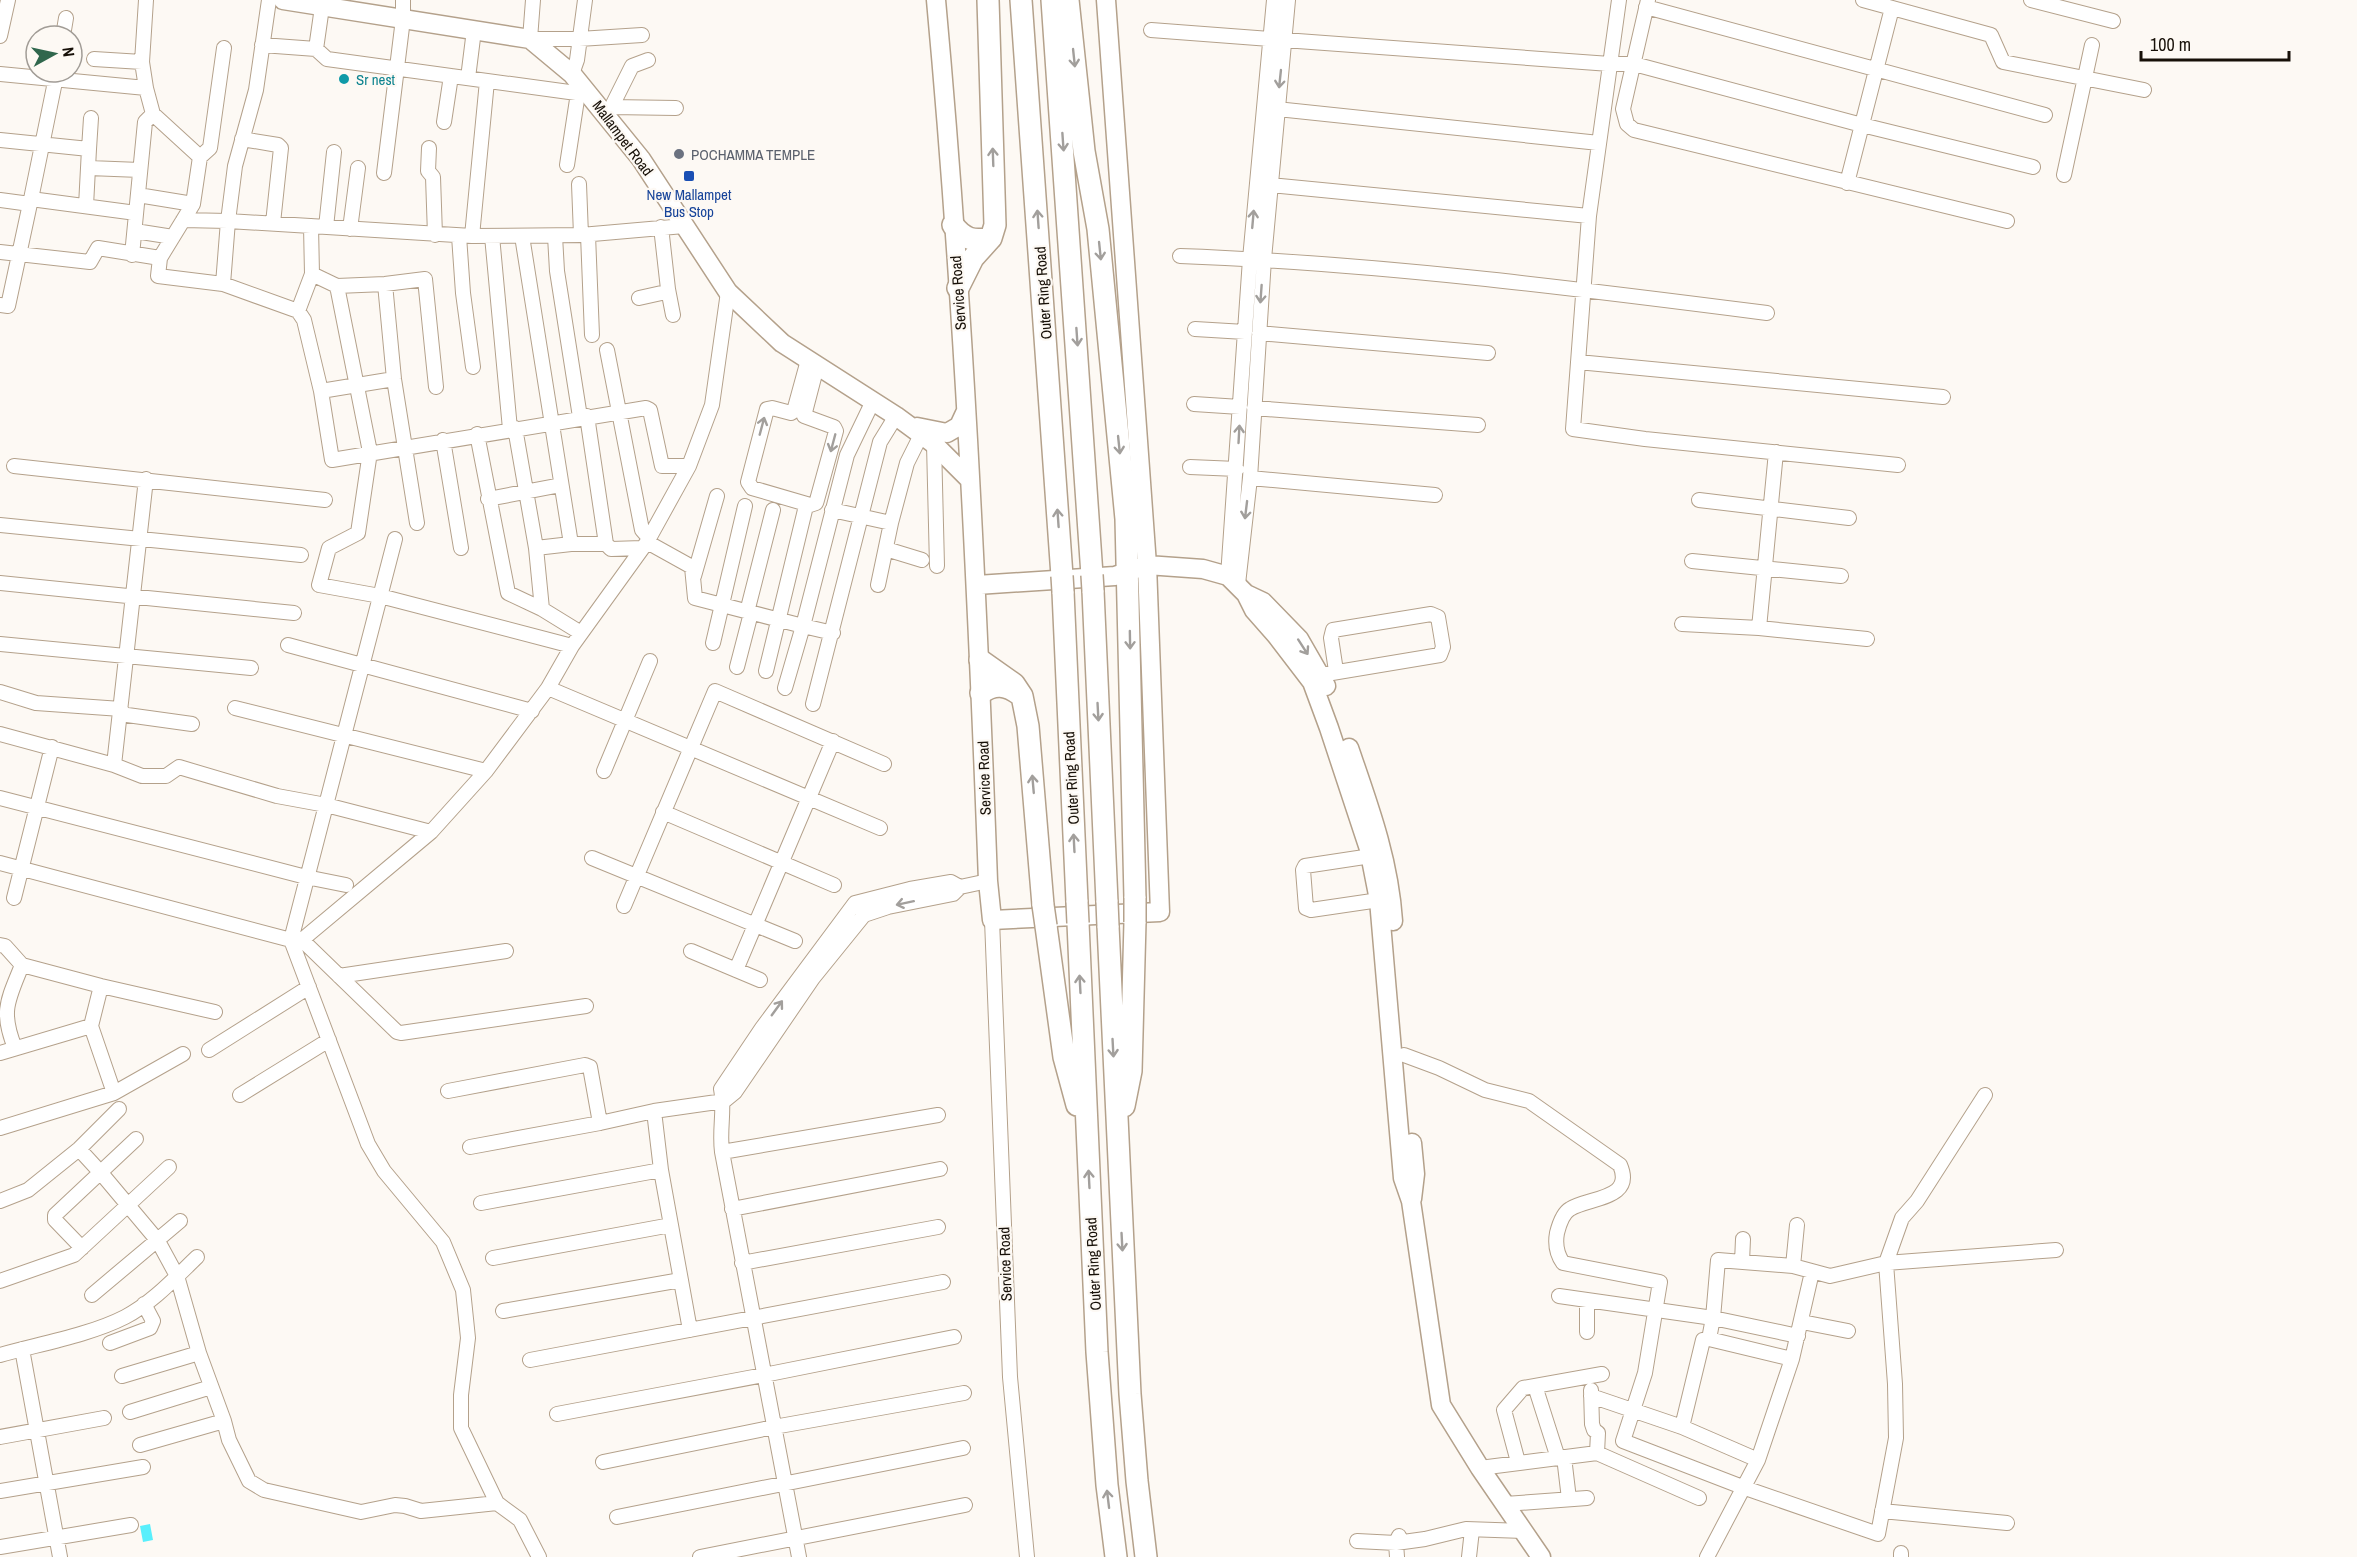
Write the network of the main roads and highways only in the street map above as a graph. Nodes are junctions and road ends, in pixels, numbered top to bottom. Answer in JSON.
{"nodes":[{"id":1,"x":283,"y":0,"type":"edge"},
{"id":2,"x":936,"y":0,"type":"edge"},
{"id":3,"x":988,"y":0,"type":"edge"},
{"id":4,"x":1021,"y":0,"type":"edge"},
{"id":5,"x":1052,"y":0,"type":"edge"},
{"id":6,"x":1068,"y":0,"type":"edge"},
{"id":7,"x":1106,"y":0,"type":"edge"},
{"id":8,"x":322,"y":3,"type":"edge"},
{"id":9,"x":953,"y":225,"type":"junction"},
{"id":10,"x":991,"y":238,"type":"junction"},
{"id":11,"x":958,"y":288,"type":"junction"},
{"id":12,"x":966,"y":411,"type":"junction"},
{"id":13,"x":914,"y":430,"type":"junction"},
{"id":14,"x":970,"y":480,"type":"junction"},
{"id":15,"x":1138,"y":568,"type":"junction"},
{"id":16,"x":977,"y":585,"type":"junction"},
{"id":17,"x":1237,"y":585,"type":"junction"},
{"id":18,"x":980,"y":660,"type":"junction"},
{"id":19,"x":981,"y":693,"type":"junction"},
{"id":20,"x":1022,"y":696,"type":"junction"},
{"id":21,"x":1118,"y":1137,"type":"junction"},
{"id":22,"x":1088,"y":1140,"type":"junction"},
{"id":23,"x":1411,"y":1201,"type":"junction"},
{"id":24,"x":1116,"y":1557,"type":"edge"},
{"id":25,"x":1146,"y":1557,"type":"edge"},
{"id":26,"x":1540,"y":1557,"type":"edge"}],
"edges":[{"from":1,"to":8,"type":"main road"},
{"from":2,"to":9,"type":"main road","name":"Service Road"},
{"from":10,"to":3,"type":"highway","one_way":true},
{"from":22,"to":4,"type":"highway","name":"Outer Ring Road","one_way":true,"bridge":true},
{"from":5,"to":21,"type":"highway","name":"Outer Ring Road","one_way":true,"bridge":true},
{"from":6,"to":15,"type":"highway","one_way":true},
{"from":7,"to":15,"type":"main road"},
{"from":8,"to":13,"type":"main road","name":"Mallampet Road"},
{"from":9,"to":10,"type":"highway"},
{"from":9,"to":11,"type":"main road","name":"Service Road"},
{"from":10,"to":11,"type":"highway"},
{"from":11,"to":12,"type":"main road","name":"Service Road"},
{"from":12,"to":13,"type":"main road"},
{"from":12,"to":14,"type":"main road","name":"Service Road"},
{"from":13,"to":14,"type":"main road","name":"Mallampet Road"},
{"from":14,"to":16,"type":"main road","name":"Service Road"},
{"from":15,"to":16,"type":"main road"},
{"from":15,"to":17,"type":"main road"},
{"from":15,"to":19,"type":"main road","name":"Service Road"},
{"from":15,"to":21,"type":"highway","one_way":true,"bridge":true},
{"from":16,"to":18,"type":"main road","name":"Service Road"},
{"from":17,"to":23,"type":"main road"},
{"from":17,"to":23,"type":"main road","one_way":true},
{"from":18,"to":19,"type":"main road","name":"Service Road"},
{"from":18,"to":20,"type":"highway"},
{"from":19,"to":20,"type":"highway"},
{"from":22,"to":20,"type":"highway","one_way":true,"bridge":true},
{"from":21,"to":25,"type":"highway","name":"Outer Ring Road","one_way":true},
{"from":24,"to":22,"type":"highway","name":"Outer Ring Road","one_way":true},
{"from":23,"to":26,"type":"main road"}]}
